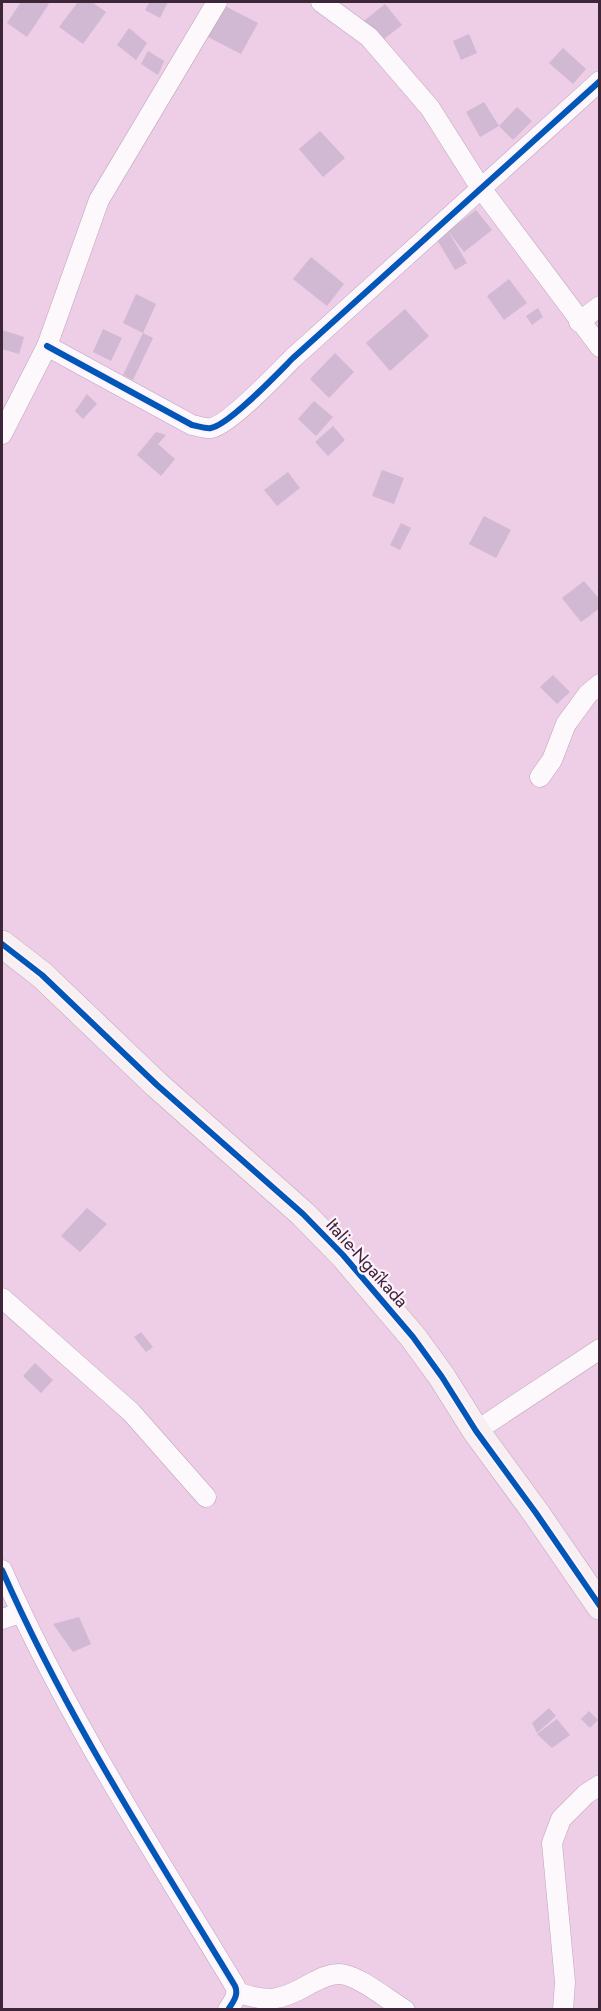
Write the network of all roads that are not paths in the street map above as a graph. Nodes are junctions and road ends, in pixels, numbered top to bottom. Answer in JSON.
{"nodes":[{"id":1,"x":217,"y":2,"type":"edge"},
{"id":2,"x":321,"y":2,"type":"edge"},
{"id":3,"x":600,"y":81,"type":"edge"},
{"id":4,"x":480,"y":187,"type":"junction"},
{"id":5,"x":600,"y":306,"type":"edge"},
{"id":6,"x":579,"y":322,"type":"junction"},
{"id":7,"x":47,"y":346,"type":"junction"},
{"id":8,"x":600,"y":347,"type":"edge"},
{"id":9,"x":2,"y":434,"type":"edge"},
{"id":10,"x":600,"y":684,"type":"edge"},
{"id":11,"x":540,"y":777,"type":"dead end"},
{"id":12,"x":2,"y":944,"type":"edge"},
{"id":13,"x":2,"y":1298,"type":"edge"},
{"id":14,"x":600,"y":1349,"type":"edge"},
{"id":15,"x":476,"y":1431,"type":"junction"},
{"id":16,"x":206,"y":1497,"type":"dead end"},
{"id":17,"x":2,"y":1570,"type":"edge"},
{"id":18,"x":600,"y":1606,"type":"edge"},
{"id":19,"x":20,"y":1613,"type":"junction"},
{"id":20,"x":2,"y":1619,"type":"edge"},
{"id":21,"x":600,"y":1785,"type":"edge"},
{"id":22,"x":237,"y":1992,"type":"junction"},
{"id":23,"x":228,"y":2010,"type":"edge"},
{"id":24,"x":405,"y":2010,"type":"edge"},
{"id":25,"x":563,"y":2010,"type":"edge"}],
"edges":[{"from":1,"to":7,"type":"street"},
{"from":2,"to":4,"type":"street"},
{"from":3,"to":4,"type":"street"},
{"from":4,"to":6,"type":"street"},
{"from":4,"to":7,"type":"street"},
{"from":5,"to":6,"type":"street"},
{"from":6,"to":8,"type":"street"},
{"from":7,"to":9,"type":"street"},
{"from":10,"to":11,"type":"street"},
{"from":12,"to":15,"type":"street","name":"Italie-Ngaîkada"},
{"from":13,"to":16,"type":"street"},
{"from":14,"to":15,"type":"street"},
{"from":15,"to":18,"type":"street","name":"Italie-Ngaîkada"},
{"from":17,"to":19,"type":"street"},
{"from":19,"to":20,"type":"street"},
{"from":19,"to":22,"type":"street"},
{"from":21,"to":25,"type":"street"},
{"from":22,"to":23,"type":"street"},
{"from":22,"to":24,"type":"street"}]}
